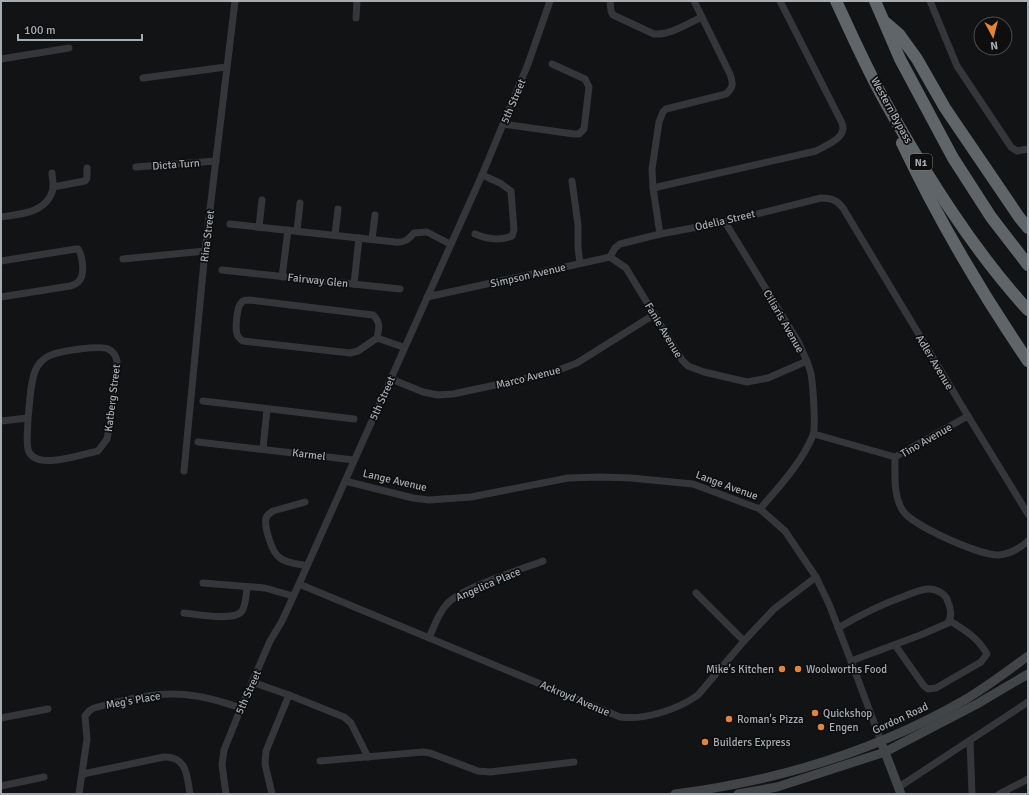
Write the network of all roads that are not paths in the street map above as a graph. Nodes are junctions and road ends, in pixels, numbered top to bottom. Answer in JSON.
{"nodes":[{"id":1,"x":235,"y":1,"type":"edge"},
{"id":2,"x":357,"y":1,"type":"edge"},
{"id":3,"x":550,"y":1,"type":"edge"},
{"id":4,"x":610,"y":1,"type":"edge"},
{"id":5,"x":694,"y":1,"type":"edge"},
{"id":6,"x":780,"y":1,"type":"edge"},
{"id":7,"x":836,"y":1,"type":"edge"},
{"id":8,"x":875,"y":1,"type":"edge"},
{"id":9,"x":930,"y":1,"type":"edge"},
{"id":10,"x":702,"y":17,"type":"junction"},
{"id":11,"x":356,"y":18,"type":"dead end"},
{"id":12,"x":883,"y":20,"type":"junction"},
{"id":13,"x":69,"y":48,"type":"dead end"},
{"id":14,"x":1,"y":59,"type":"edge"},
{"id":15,"x":552,"y":64,"type":"dead end"},
{"id":16,"x":226,"y":67,"type":"junction"},
{"id":17,"x":143,"y":78,"type":"dead end"},
{"id":18,"x":886,"y":104,"type":"junction"},
{"id":19,"x":503,"y":124,"type":"junction"},
{"id":20,"x":1028,"y":149,"type":"edge"},
{"id":21,"x":216,"y":161,"type":"junction"},
{"id":22,"x":136,"y":167,"type":"dead end"},
{"id":23,"x":87,"y":168,"type":"dead end"},
{"id":24,"x":52,"y":173,"type":"dead end"},
{"id":25,"x":482,"y":174,"type":"junction"},
{"id":26,"x":572,"y":181,"type":"dead end"},
{"id":27,"x":53,"y":186,"type":"junction"},
{"id":28,"x":653,"y":188,"type":"junction"},
{"id":29,"x":262,"y":200,"type":"dead end"},
{"id":30,"x":300,"y":203,"type":"dead end"},
{"id":31,"x":843,"y":208,"type":"joint"},
{"id":32,"x":338,"y":209,"type":"dead end"},
{"id":33,"x":375,"y":215,"type":"dead end"},
{"id":34,"x":1,"y":217,"type":"edge"},
{"id":35,"x":725,"y":222,"type":"junction"},
{"id":36,"x":230,"y":224,"type":"dead end"},
{"id":37,"x":259,"y":227,"type":"junction"},
{"id":38,"x":1028,"y":228,"type":"edge"},
{"id":39,"x":288,"y":230,"type":"junction"},
{"id":40,"x":297,"y":231,"type":"junction"},
{"id":41,"x":476,"y":234,"type":"dead end"},
{"id":42,"x":660,"y":234,"type":"junction"},
{"id":43,"x":335,"y":235,"type":"junction"},
{"id":44,"x":359,"y":238,"type":"junction"},
{"id":45,"x":372,"y":239,"type":"junction"},
{"id":46,"x":450,"y":244,"type":"junction"},
{"id":47,"x":205,"y":251,"type":"junction"},
{"id":48,"x":610,"y":257,"type":"junction"},
{"id":49,"x":123,"y":259,"type":"dead end"},
{"id":50,"x":1,"y":261,"type":"edge"},
{"id":51,"x":580,"y":263,"type":"junction"},
{"id":52,"x":1028,"y":265,"type":"edge"},
{"id":53,"x":222,"y":270,"type":"dead end"},
{"id":54,"x":282,"y":277,"type":"junction"},
{"id":55,"x":354,"y":284,"type":"junction"},
{"id":56,"x":400,"y":289,"type":"dead end"},
{"id":57,"x":1,"y":296,"type":"edge"},
{"id":58,"x":427,"y":298,"type":"junction"},
{"id":59,"x":1028,"y":310,"type":"edge"},
{"id":60,"x":655,"y":314,"type":"junction"},
{"id":61,"x":377,"y":338,"type":"junction"},
{"id":62,"x":404,"y":347,"type":"junction"},
{"id":63,"x":807,"y":361,"type":"junction"},
{"id":64,"x":1028,"y":361,"type":"edge"},
{"id":65,"x":391,"y":380,"type":"junction"},
{"id":66,"x":203,"y":401,"type":"dead end"},
{"id":67,"x":267,"y":409,"type":"junction"},
{"id":68,"x":968,"y":416,"type":"junction"},
{"id":69,"x":28,"y":418,"type":"junction"},
{"id":70,"x":354,"y":419,"type":"dead end"},
{"id":71,"x":1,"y":421,"type":"edge"},
{"id":72,"x":814,"y":434,"type":"junction"},
{"id":73,"x":198,"y":442,"type":"dead end"},
{"id":74,"x":263,"y":449,"type":"junction"},
{"id":75,"x":895,"y":458,"type":"junction"},
{"id":76,"x":354,"y":460,"type":"junction"},
{"id":77,"x":184,"y":470,"type":"dead end"},
{"id":78,"x":345,"y":481,"type":"junction"},
{"id":79,"x":304,"y":502,"type":"dead end"},
{"id":80,"x":760,"y":509,"type":"junction"},
{"id":81,"x":1028,"y":514,"type":"edge"},
{"id":82,"x":1028,"y":541,"type":"edge"},
{"id":83,"x":543,"y":561,"type":"dead end"},
{"id":84,"x":307,"y":566,"type":"junction"},
{"id":85,"x":816,"y":577,"type":"junction"},
{"id":86,"x":203,"y":583,"type":"dead end"},
{"id":87,"x":299,"y":584,"type":"junction"},
{"id":88,"x":247,"y":587,"type":"junction"},
{"id":89,"x":696,"y":593,"type":"dead end"},
{"id":90,"x":293,"y":596,"type":"junction"},
{"id":91,"x":184,"y":613,"type":"dead end"},
{"id":92,"x":950,"y":621,"type":"junction"},
{"id":93,"x":838,"y":628,"type":"junction"},
{"id":94,"x":429,"y":638,"type":"junction"},
{"id":95,"x":744,"y":641,"type":"junction"},
{"id":96,"x":895,"y":645,"type":"junction"},
{"id":97,"x":1028,"y":656,"type":"edge"},
{"id":98,"x":851,"y":661,"type":"junction"},
{"id":99,"x":1028,"y":674,"type":"edge"},
{"id":100,"x":252,"y":682,"type":"junction"},
{"id":101,"x":289,"y":695,"type":"junction"},
{"id":102,"x":1028,"y":702,"type":"edge"},
{"id":103,"x":241,"y":708,"type":"junction"},
{"id":104,"x":48,"y":709,"type":"dead end"},
{"id":105,"x":1,"y":718,"type":"edge"},
{"id":106,"x":881,"y":741,"type":"junction"},
{"id":107,"x":970,"y":741,"type":"junction"},
{"id":108,"x":885,"y":752,"type":"junction"},
{"id":109,"x":368,"y":757,"type":"junction"},
{"id":110,"x":320,"y":761,"type":"dead end"},
{"id":111,"x":574,"y":762,"type":"dead end"},
{"id":112,"x":83,"y":774,"type":"junction"},
{"id":113,"x":44,"y":777,"type":"dead end"},
{"id":114,"x":1028,"y":779,"type":"edge"},
{"id":115,"x":1,"y":786,"type":"edge"},
{"id":116,"x":900,"y":790,"type":"edge"},
{"id":117,"x":79,"y":794,"type":"edge"},
{"id":118,"x":190,"y":794,"type":"edge"},
{"id":119,"x":226,"y":794,"type":"edge"},
{"id":120,"x":272,"y":794,"type":"edge"},
{"id":121,"x":675,"y":794,"type":"edge"},
{"id":122,"x":738,"y":794,"type":"edge"},
{"id":123,"x":972,"y":794,"type":"edge"},
{"id":124,"x":999,"y":794,"type":"edge"}],
"edges":[{"from":1,"to":16,"type":"street","name":"Rina Street"},
{"from":2,"to":11,"type":"street"},
{"from":3,"to":19,"type":"street","name":"5th Street"},
{"from":4,"to":10,"type":"street"},
{"from":5,"to":10,"type":"street"},
{"from":6,"to":28,"type":"street"},
{"from":7,"to":18,"type":"highway","name":"Western Bypass","number":"N1"},
{"from":8,"to":12,"type":"highway","number":"N1"},
{"from":9,"to":20,"type":"street"},
{"from":10,"to":28,"type":"street"},
{"from":12,"to":38,"type":"highway"},
{"from":12,"to":52,"type":"highway","number":"N1"},
{"from":13,"to":14,"type":"street"},
{"from":15,"to":19,"type":"street"},
{"from":16,"to":17,"type":"street"},
{"from":16,"to":21,"type":"street","name":"Rina Street"},
{"from":18,"to":59,"type":"highway","name":"Western Bypass","number":"N1"},
{"from":18,"to":64,"type":"highway"},
{"from":19,"to":25,"type":"street","name":"5th Street"},
{"from":21,"to":22,"type":"street","name":"Dicta Turn"},
{"from":21,"to":47,"type":"street","name":"Rina Street"},
{"from":23,"to":27,"type":"street"},
{"from":24,"to":27,"type":"street"},
{"from":25,"to":41,"type":"street"},
{"from":25,"to":46,"type":"street","name":"5th Street"},
{"from":26,"to":51,"type":"street"},
{"from":27,"to":34,"type":"street"},
{"from":28,"to":42,"type":"street"},
{"from":29,"to":37,"type":"street"},
{"from":30,"to":40,"type":"street"},
{"from":31,"to":35,"type":"street","name":"Odelia Street"},
{"from":31,"to":68,"type":"street","name":"Adler Avenue"},
{"from":32,"to":43,"type":"street"},
{"from":33,"to":45,"type":"street"},
{"from":35,"to":42,"type":"street","name":"Odelia Street"},
{"from":35,"to":63,"type":"street","name":"Ciliaris Avenue"},
{"from":36,"to":37,"type":"street"},
{"from":37,"to":39,"type":"street"},
{"from":39,"to":40,"type":"street"},
{"from":39,"to":54,"type":"street","name":"Fairway Glen"},
{"from":40,"to":43,"type":"street"},
{"from":42,"to":48,"type":"street","name":"Odelia Street"},
{"from":43,"to":44,"type":"street"},
{"from":44,"to":45,"type":"street"},
{"from":44,"to":55,"type":"street","name":"Fairway Glen"},
{"from":45,"to":46,"type":"street"},
{"from":46,"to":58,"type":"street","name":"5th Street"},
{"from":47,"to":49,"type":"street"},
{"from":47,"to":77,"type":"street","name":"Rina Street"},
{"from":48,"to":51,"type":"street","name":"Simpson Avenue"},
{"from":48,"to":60,"type":"street","name":"Fanie Avenue"},
{"from":50,"to":57,"type":"street"},
{"from":51,"to":58,"type":"street","name":"Simpson Avenue"},
{"from":53,"to":54,"type":"street","name":"Fairway Glen"},
{"from":54,"to":55,"type":"street","name":"Fairway Glen"},
{"from":55,"to":56,"type":"street","name":"Fairway Glen"},
{"from":58,"to":62,"type":"street","name":"5th Street"},
{"from":60,"to":63,"type":"street","name":"Fanie Avenue"},
{"from":60,"to":65,"type":"street","name":"Marco Avenue"},
{"from":61,"to":61,"type":"street"},
{"from":61,"to":62,"type":"street"},
{"from":62,"to":65,"type":"street","name":"5th Street"},
{"from":63,"to":72,"type":"street","name":"Ciliaris Avenue"},
{"from":65,"to":76,"type":"street","name":"5th Street"},
{"from":66,"to":67,"type":"street"},
{"from":67,"to":70,"type":"street"},
{"from":67,"to":74,"type":"street"},
{"from":68,"to":75,"type":"street","name":"Tino Avenue"},
{"from":68,"to":81,"type":"street","name":"Adler Avenue"},
{"from":69,"to":69,"type":"street","name":"Katberg Street"},
{"from":69,"to":71,"type":"street"},
{"from":72,"to":75,"type":"street","name":"Tino Avenue"},
{"from":72,"to":80,"type":"street"},
{"from":73,"to":74,"type":"street","name":"Karmel"},
{"from":74,"to":76,"type":"street","name":"Karmel"},
{"from":75,"to":82,"type":"street"},
{"from":76,"to":78,"type":"street","name":"5th Street"},
{"from":78,"to":80,"type":"street","name":"Lange Avenue"},
{"from":78,"to":84,"type":"street","name":"5th Street"},
{"from":79,"to":84,"type":"street"},
{"from":80,"to":85,"type":"street","name":"Lange Avenue"},
{"from":83,"to":94,"type":"street","name":"Angelica Place"},
{"from":84,"to":87,"type":"street","name":"5th Street"},
{"from":85,"to":93,"type":"street","name":"Lange Avenue"},
{"from":85,"to":95,"type":"street","name":"Ackroyd Avenue"},
{"from":86,"to":88,"type":"street"},
{"from":87,"to":90,"type":"street","name":"5th Street"},
{"from":87,"to":94,"type":"street","name":"Ackroyd Avenue"},
{"from":88,"to":90,"type":"street"},
{"from":88,"to":91,"type":"street"},
{"from":89,"to":95,"type":"street"},
{"from":90,"to":100,"type":"street","name":"5th Street"},
{"from":92,"to":93,"type":"street"},
{"from":92,"to":96,"type":"street"},
{"from":92,"to":96,"type":"street"},
{"from":93,"to":98,"type":"street","name":"Lange Avenue"},
{"from":94,"to":95,"type":"street","name":"Ackroyd Avenue"},
{"from":96,"to":98,"type":"street"},
{"from":97,"to":106,"type":"street","name":"Gordon Road"},
{"from":98,"to":106,"type":"street","name":"Lange Avenue"},
{"from":99,"to":108,"type":"street","name":"Gordon Road"},
{"from":100,"to":101,"type":"street"},
{"from":100,"to":103,"type":"street","name":"5th Street"},
{"from":101,"to":109,"type":"street"},
{"from":101,"to":120,"type":"street"},
{"from":102,"to":107,"type":"street"},
{"from":103,"to":112,"type":"street","name":"Meg's Place"},
{"from":103,"to":119,"type":"street","name":"5th Street"},
{"from":104,"to":105,"type":"street"},
{"from":106,"to":108,"type":"street","name":"Lange Avenue"},
{"from":106,"to":121,"type":"street","name":"Gordon Road"},
{"from":107,"to":116,"type":"street"},
{"from":107,"to":123,"type":"street"},
{"from":108,"to":116,"type":"street","name":"Lange Avenue"},
{"from":108,"to":122,"type":"street","name":"Gordon Road"},
{"from":109,"to":110,"type":"street"},
{"from":109,"to":111,"type":"street"},
{"from":112,"to":117,"type":"street","name":"Meg's Place"},
{"from":112,"to":118,"type":"street"},
{"from":113,"to":115,"type":"street"},
{"from":114,"to":124,"type":"street"}]}
